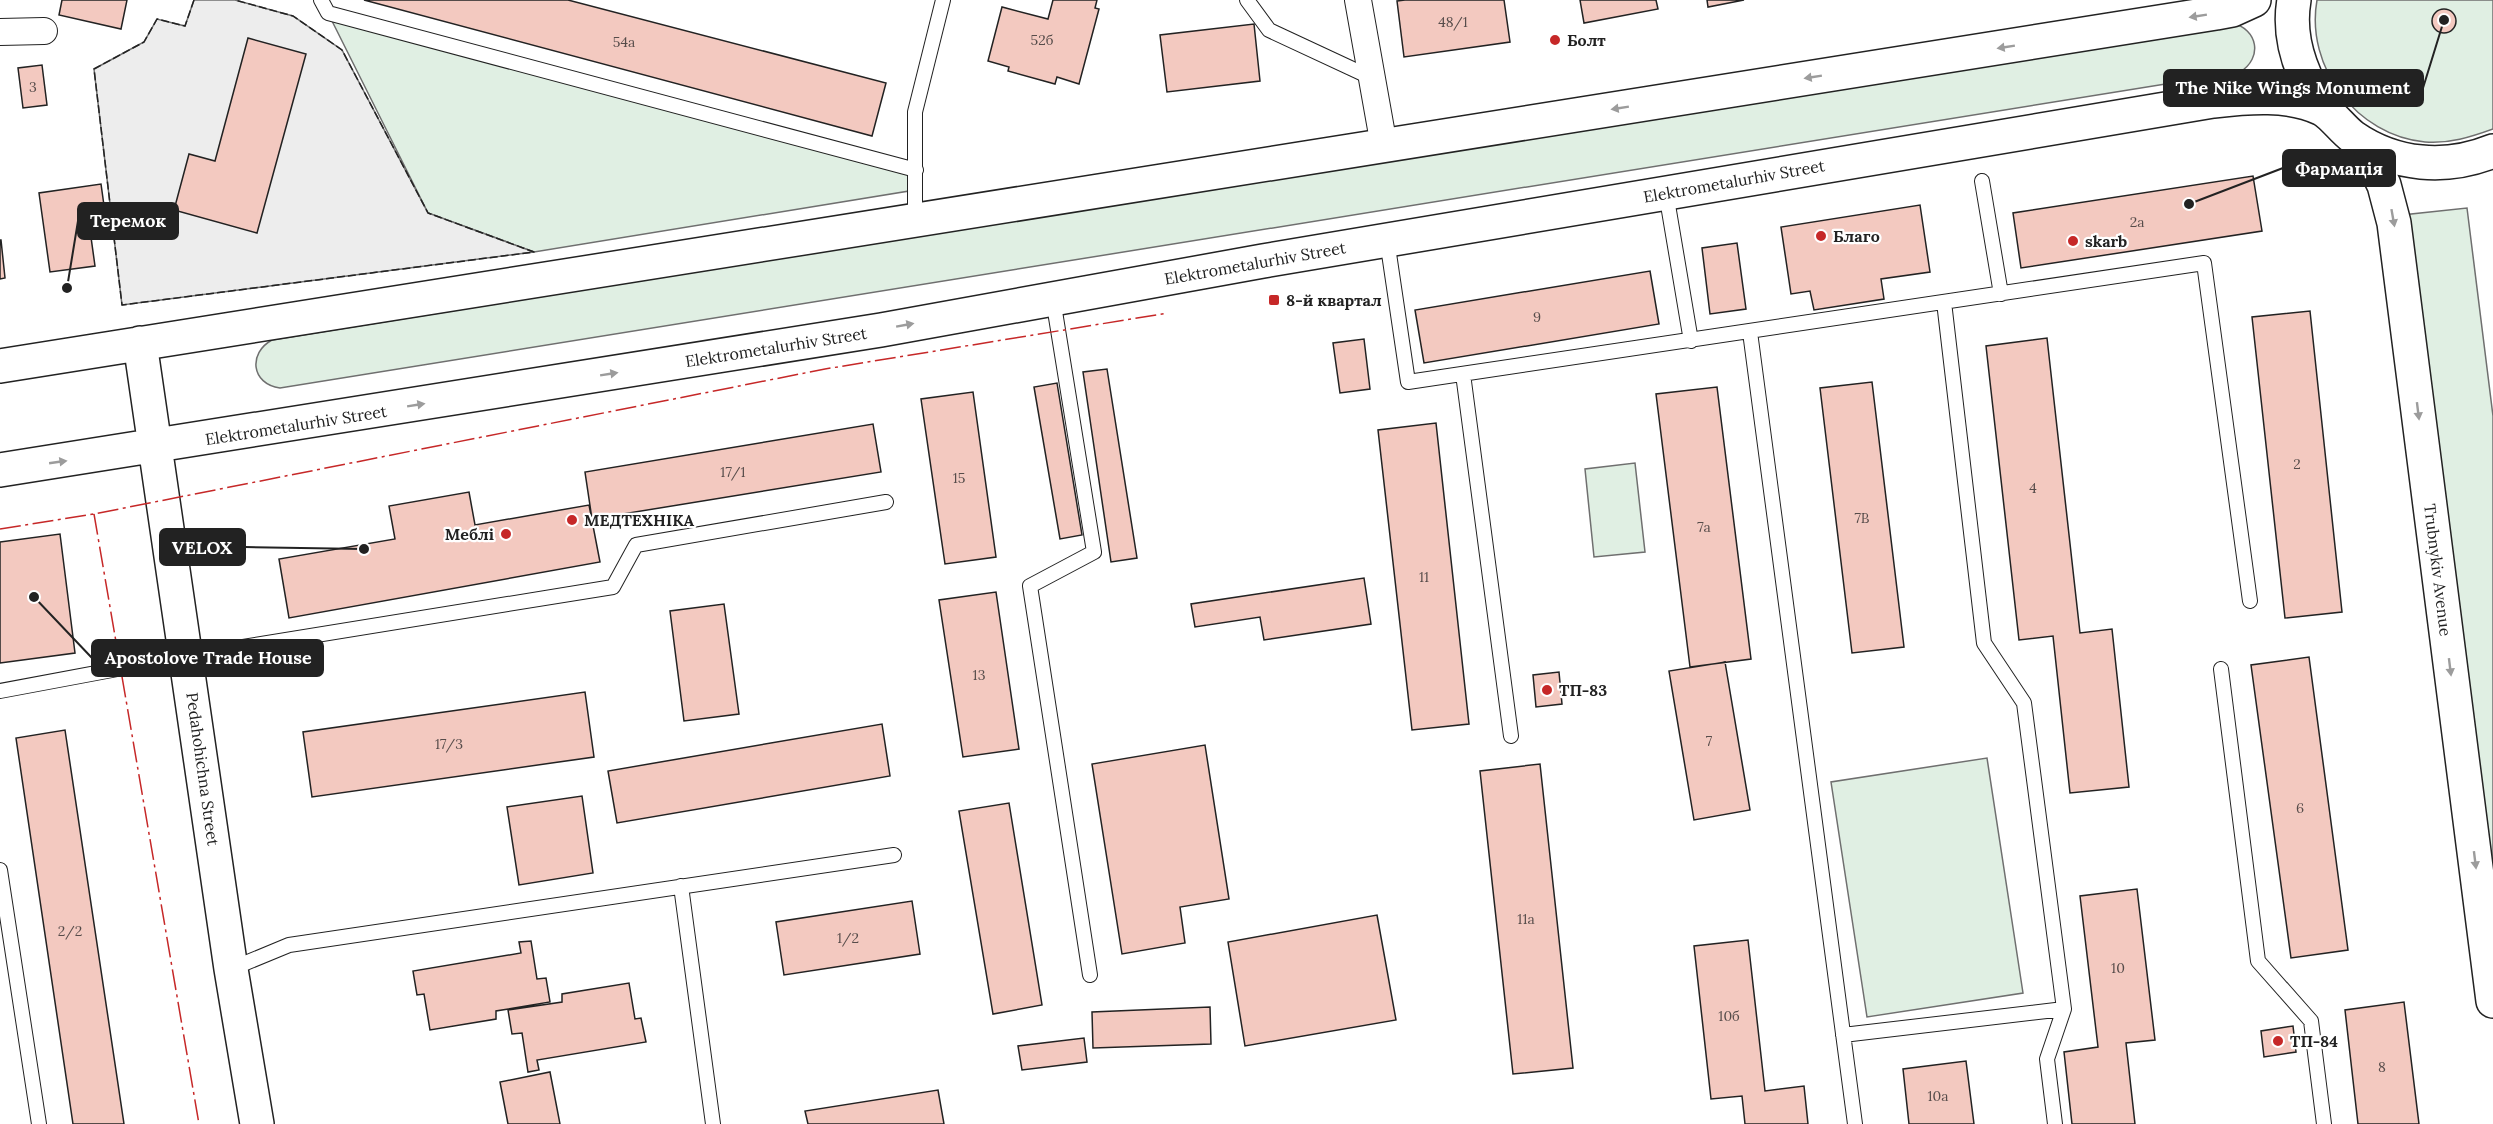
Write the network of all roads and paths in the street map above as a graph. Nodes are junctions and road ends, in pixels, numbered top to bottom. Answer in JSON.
{"nodes":[{"id":1,"x":321,"y":0,"type":"edge"},
{"id":2,"x":943,"y":0,"type":"edge"},
{"id":3,"x":1247,"y":0,"type":"edge"},
{"id":4,"x":1358,"y":0,"type":"edge"},
{"id":5,"x":2254,"y":0,"type":"edge"},
{"id":6,"x":2294,"y":0,"type":"edge"},
{"id":7,"x":44,"y":31,"type":"dead end"},
{"id":8,"x":0,"y":32,"type":"edge"},
{"id":9,"x":1372,"y":78,"type":"junction"},
{"id":10,"x":2324,"y":110,"type":"junction"},
{"id":11,"x":2364,"y":144,"type":"junction"},
{"id":12,"x":1384,"y":146,"type":"junction"},
{"id":13,"x":2493,"y":151,"type":"edge"},
{"id":14,"x":916,"y":170,"type":"junction"},
{"id":15,"x":1982,"y":181,"type":"dead end"},
{"id":16,"x":1666,"y":193,"type":"junction"},
{"id":17,"x":915,"y":220,"type":"junction"},
{"id":18,"x":1387,"y":240,"type":"junction"},
{"id":19,"x":2001,"y":294,"type":"junction"},
{"id":20,"x":1053,"y":298,"type":"junction"},
{"id":21,"x":1944,"y":302,"type":"junction"},
{"id":22,"x":1750,"y":332,"type":"junction"},
{"id":23,"x":1691,"y":341,"type":"junction"},
{"id":24,"x":140,"y":343,"type":"junction"},
{"id":25,"x":0,"y":366,"type":"edge"},
{"id":26,"x":1463,"y":374,"type":"junction"},
{"id":27,"x":156,"y":447,"type":"junction"},
{"id":28,"x":0,"y":470,"type":"edge"},
{"id":29,"x":886,"y":502,"type":"dead end"},
{"id":30,"x":2250,"y":601,"type":"dead end"},
{"id":31,"x":187,"y":656,"type":"junction"},
{"id":32,"x":2221,"y":669,"type":"dead end"},
{"id":33,"x":0,"y":691,"type":"edge"},
{"id":34,"x":1510,"y":736,"type":"dead end"},
{"id":35,"x":894,"y":855,"type":"dead end"},
{"id":36,"x":0,"y":870,"type":"edge"},
{"id":37,"x":681,"y":886,"type":"junction"},
{"id":38,"x":231,"y":969,"type":"junction"},
{"id":39,"x":1090,"y":975,"type":"dead end"},
{"id":40,"x":2493,"y":1001,"type":"edge"},
{"id":41,"x":2064,"y":1009,"type":"junction"},
{"id":42,"x":1843,"y":1035,"type":"junction"},
{"id":43,"x":39,"y":1124,"type":"edge"},
{"id":44,"x":257,"y":1124,"type":"edge"},
{"id":45,"x":713,"y":1124,"type":"edge"},
{"id":46,"x":1855,"y":1124,"type":"edge"},
{"id":47,"x":2055,"y":1124,"type":"edge"},
{"id":48,"x":2324,"y":1124,"type":"edge"}],
"edges":[{"from":1,"to":14,"type":"lane"},
{"from":2,"to":14,"type":"lane"},
{"from":3,"to":9,"type":"lane"},
{"from":4,"to":9,"type":"street"},
{"from":5,"to":12,"type":"main road","one_way":true},
{"from":6,"to":10,"type":"main road"},
{"from":7,"to":8,"type":"street"},
{"from":9,"to":12,"type":"street"},
{"from":10,"to":11,"type":"main road","name":"Elektrometalurhiv Street"},
{"from":10,"to":16,"type":"main road","name":"Elektrometalurhiv Street"},
{"from":11,"to":13,"type":"main road","name":"Elektrometalurhiv Street"},
{"from":11,"to":40,"type":"main road","name":"Trubnykiv Avenue","one_way":true},
{"from":12,"to":17,"type":"main road"},
{"from":14,"to":17,"type":"lane"},
{"from":15,"to":19,"type":"lane"},
{"from":16,"to":18,"type":"main road","name":"Elektrometalurhiv Street"},
{"from":16,"to":23,"type":"lane"},
{"from":17,"to":24,"type":"main road"},
{"from":18,"to":20,"type":"main road","name":"Elektrometalurhiv Street"},
{"from":18,"to":26,"type":"lane"},
{"from":19,"to":21,"type":"lane"},
{"from":19,"to":30,"type":"lane"},
{"from":27,"to":20,"type":"main road","name":"Elektrometalurhiv Street","one_way":true},
{"from":20,"to":39,"type":"lane"},
{"from":21,"to":22,"type":"lane"},
{"from":21,"to":41,"type":"lane"},
{"from":22,"to":23,"type":"lane"},
{"from":22,"to":42,"type":"lane"},
{"from":23,"to":26,"type":"lane"},
{"from":24,"to":25,"type":"main road"},
{"from":24,"to":27,"type":"main road","name":"Pedahohichna Street"},
{"from":26,"to":34,"type":"lane"},
{"from":28,"to":27,"type":"main road","name":"Elektrometalurhiv Street","one_way":true},
{"from":27,"to":31,"type":"main road","name":"Pedahohichna Street"},
{"from":29,"to":31,"type":"lane"},
{"from":31,"to":33,"type":"lane"},
{"from":31,"to":38,"type":"main road","name":"Pedahohichna Street"},
{"from":32,"to":48,"type":"lane"},
{"from":35,"to":37,"type":"lane"},
{"from":36,"to":43,"type":"lane"},
{"from":37,"to":38,"type":"lane"},
{"from":37,"to":45,"type":"lane"},
{"from":38,"to":44,"type":"main road","name":"Pedahohichna Street"},
{"from":41,"to":42,"type":"lane"},
{"from":41,"to":47,"type":"lane"},
{"from":42,"to":46,"type":"lane"}]}
